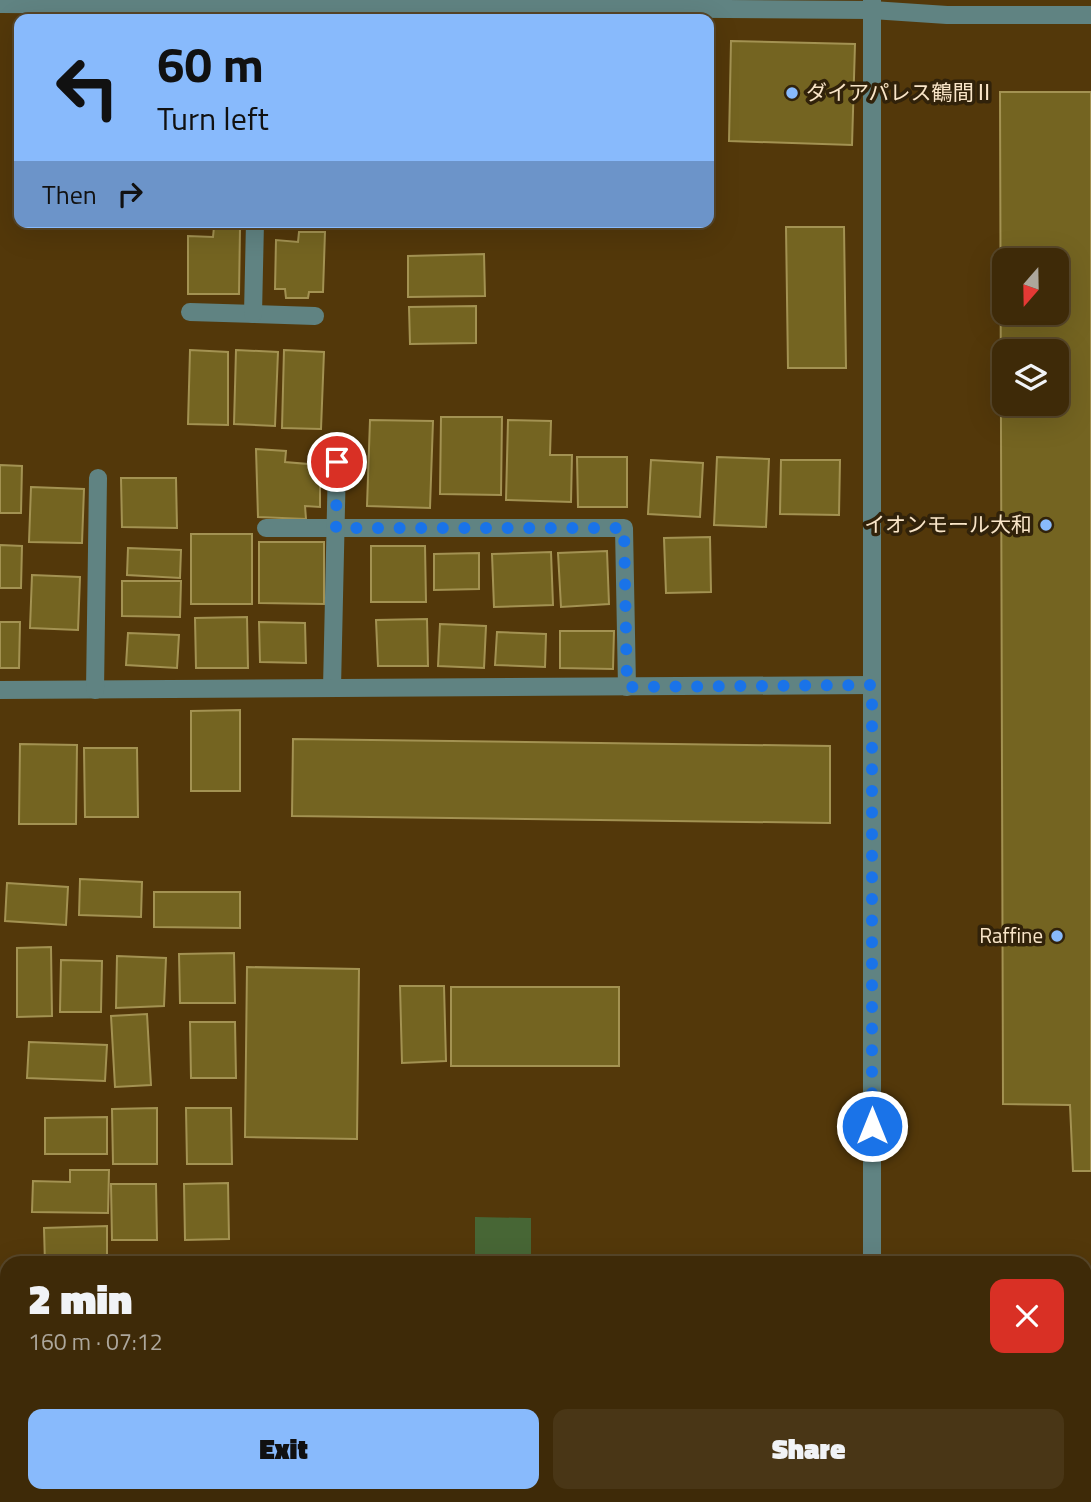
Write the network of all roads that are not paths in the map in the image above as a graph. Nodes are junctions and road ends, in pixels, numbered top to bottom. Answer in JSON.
{"nodes":[{"id":1,"x":0,"y":4,"type":"edge"},
{"id":2,"x":665,"y":4,"type":"edge"},
{"id":3,"x":872,"y":5,"type":"edge"},
{"id":4,"x":260,"y":13,"type":"edge"},
{"id":5,"x":1091,"y":15,"type":"edge"},
{"id":6,"x":255,"y":228,"type":"edge"},
{"id":7,"x":190,"y":312,"type":"dead end"},
{"id":8,"x":253,"y":314,"type":"junction"},
{"id":9,"x":315,"y":316,"type":"dead end"},
{"id":10,"x":337,"y":462,"type":"dead end"},
{"id":11,"x":98,"y":478,"type":"dead end"},
{"id":12,"x":265,"y":528,"type":"dead end"},
{"id":13,"x":336,"y":528,"type":"junction"},
{"id":14,"x":872,"y":685,"type":"junction"},
{"id":15,"x":627,"y":687,"type":"junction"},
{"id":16,"x":332,"y":688,"type":"junction"},
{"id":17,"x":0,"y":690,"type":"edge"},
{"id":18,"x":94,"y":690,"type":"junction"},
{"id":19,"x":872,"y":1256,"type":"edge"}],
"edges":[{"from":1,"to":4,"type":"street"},
{"from":2,"to":3,"type":"street"},
{"from":2,"to":4,"type":"street"},
{"from":3,"to":5,"type":"street"},
{"from":3,"to":14,"type":"street"},
{"from":6,"to":8,"type":"street"},
{"from":7,"to":8,"type":"street"},
{"from":8,"to":9,"type":"street"},
{"from":10,"to":13,"type":"street"},
{"from":11,"to":18,"type":"street"},
{"from":12,"to":13,"type":"street"},
{"from":13,"to":15,"type":"street"},
{"from":13,"to":16,"type":"street"},
{"from":14,"to":15,"type":"street"},
{"from":14,"to":19,"type":"street"},
{"from":15,"to":16,"type":"street"},
{"from":16,"to":18,"type":"street"},
{"from":17,"to":18,"type":"street"}]}
